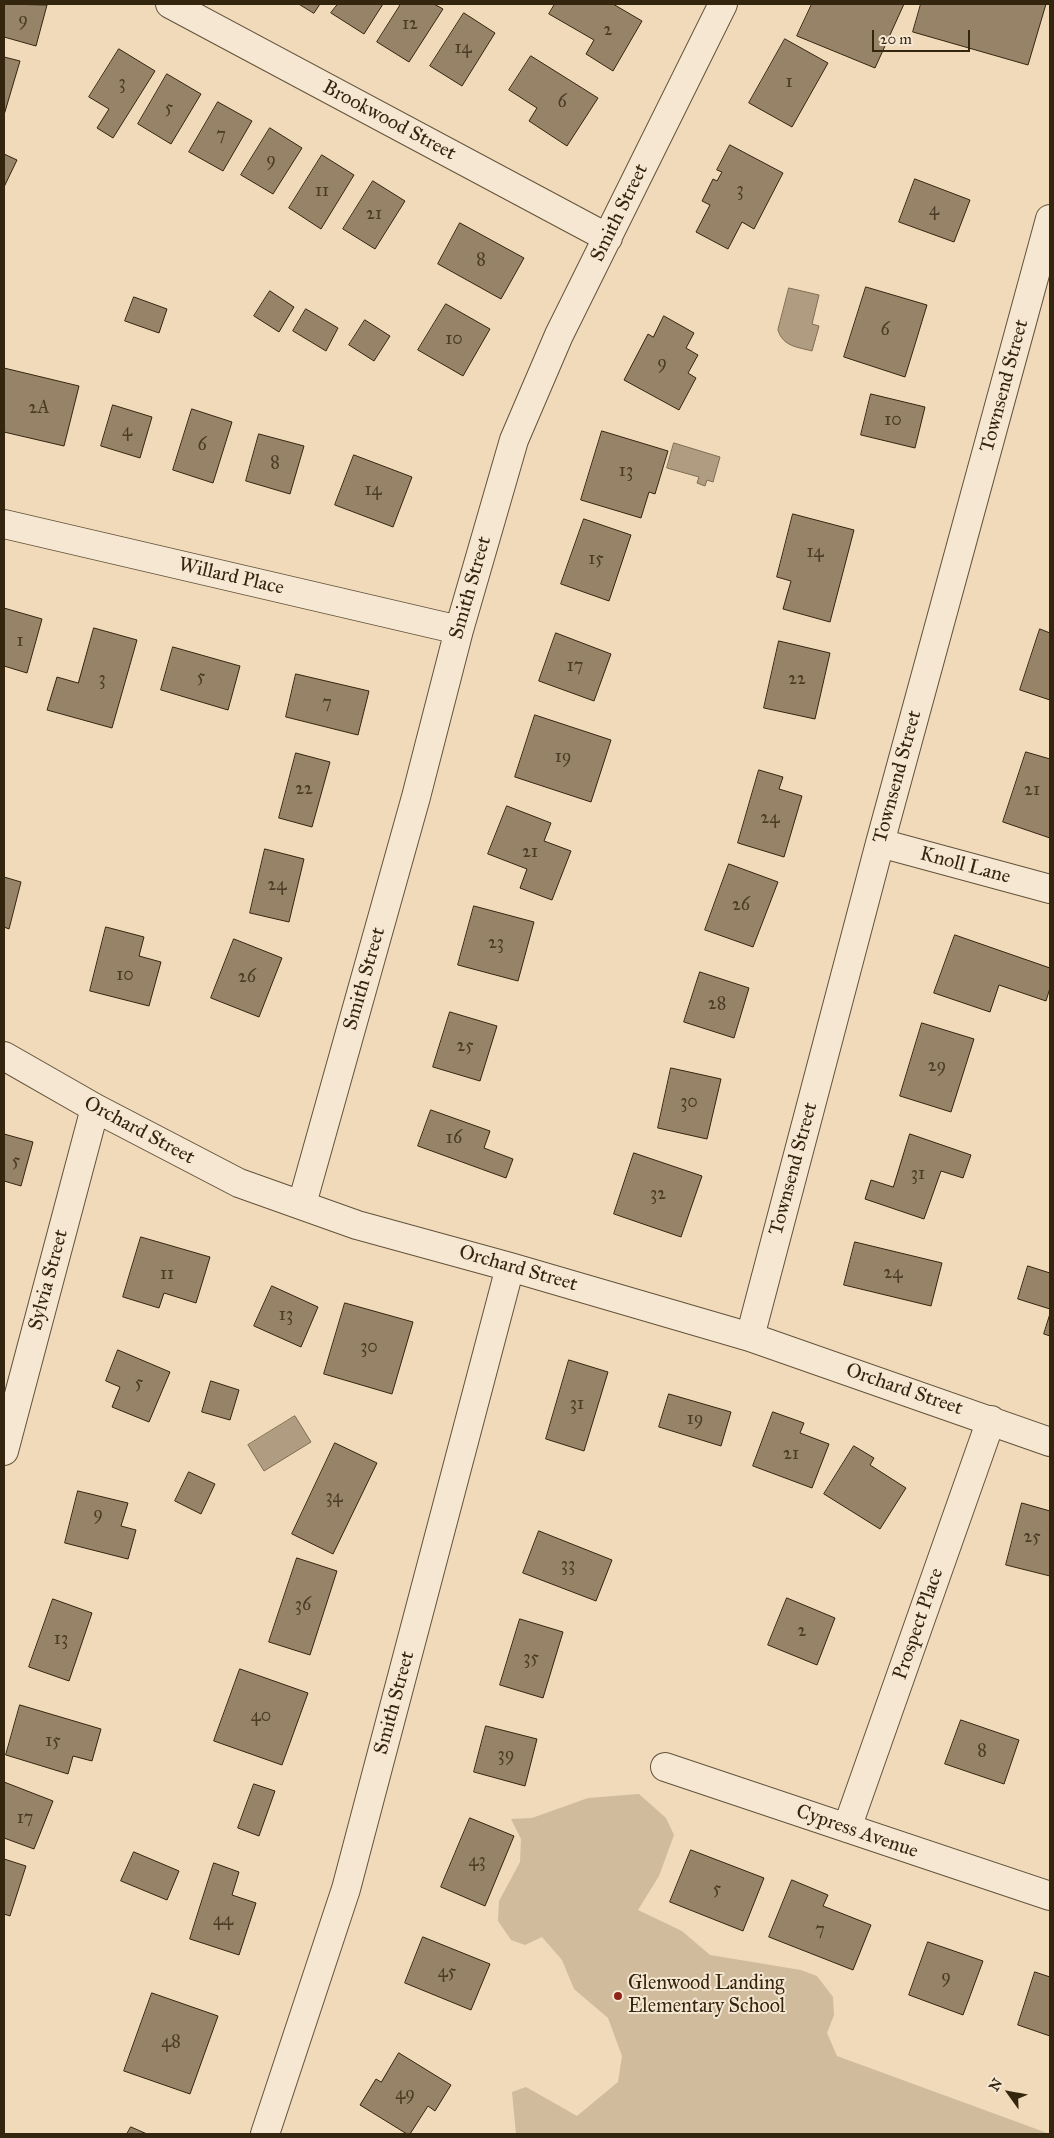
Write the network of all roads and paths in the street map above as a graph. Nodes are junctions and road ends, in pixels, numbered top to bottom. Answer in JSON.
{"nodes":[{"id":1,"x":170,"y":4,"type":"edge"},
{"id":2,"x":723,"y":4,"type":"edge"},
{"id":3,"x":1050,"y":219,"type":"edge"},
{"id":4,"x":608,"y":238,"type":"junction"},
{"id":5,"x":4,"y":524,"type":"edge"},
{"id":6,"x":459,"y":630,"type":"junction"},
{"id":7,"x":880,"y":843,"type":"junction"},
{"id":8,"x":1050,"y":889,"type":"edge"},
{"id":9,"x":4,"y":1056,"type":"edge"},
{"id":10,"x":95,"y":1108,"type":"junction"},
{"id":11,"x":302,"y":1204,"type":"junction"},
{"id":12,"x":510,"y":1267,"type":"junction"},
{"id":13,"x":750,"y":1337,"type":"junction"},
{"id":14,"x":991,"y":1420,"type":"junction"},
{"id":15,"x":1050,"y":1442,"type":"edge"},
{"id":16,"x":4,"y":1451,"type":"edge"},
{"id":17,"x":664,"y":1767,"type":"dead end"},
{"id":18,"x":847,"y":1828,"type":"junction"},
{"id":19,"x":1050,"y":1896,"type":"edge"},
{"id":20,"x":265,"y":2134,"type":"edge"}],
"edges":[{"from":1,"to":4,"type":"street","name":"Brookwood Street"},
{"from":2,"to":4,"type":"street","name":"Smith Street"},
{"from":3,"to":7,"type":"street","name":"Townsend Street"},
{"from":4,"to":6,"type":"street","name":"Smith Street"},
{"from":5,"to":6,"type":"street","name":"Willard Place"},
{"from":6,"to":11,"type":"street","name":"Smith Street"},
{"from":7,"to":8,"type":"street","name":"Knoll Lane"},
{"from":7,"to":13,"type":"street","name":"Townsend Street"},
{"from":9,"to":10,"type":"street","name":"Orchard Street"},
{"from":10,"to":11,"type":"street","name":"Orchard Street"},
{"from":10,"to":16,"type":"street","name":"Sylvia Street"},
{"from":11,"to":12,"type":"street","name":"Orchard Street"},
{"from":12,"to":13,"type":"street","name":"Orchard Street"},
{"from":12,"to":20,"type":"street","name":"Smith Street"},
{"from":13,"to":14,"type":"street","name":"Orchard Street"},
{"from":14,"to":15,"type":"street","name":"Orchard Street"},
{"from":14,"to":18,"type":"street","name":"Prospect Place"},
{"from":17,"to":18,"type":"street","name":"Cypress Avenue"},
{"from":18,"to":19,"type":"street","name":"Cypress Avenue"}]}
